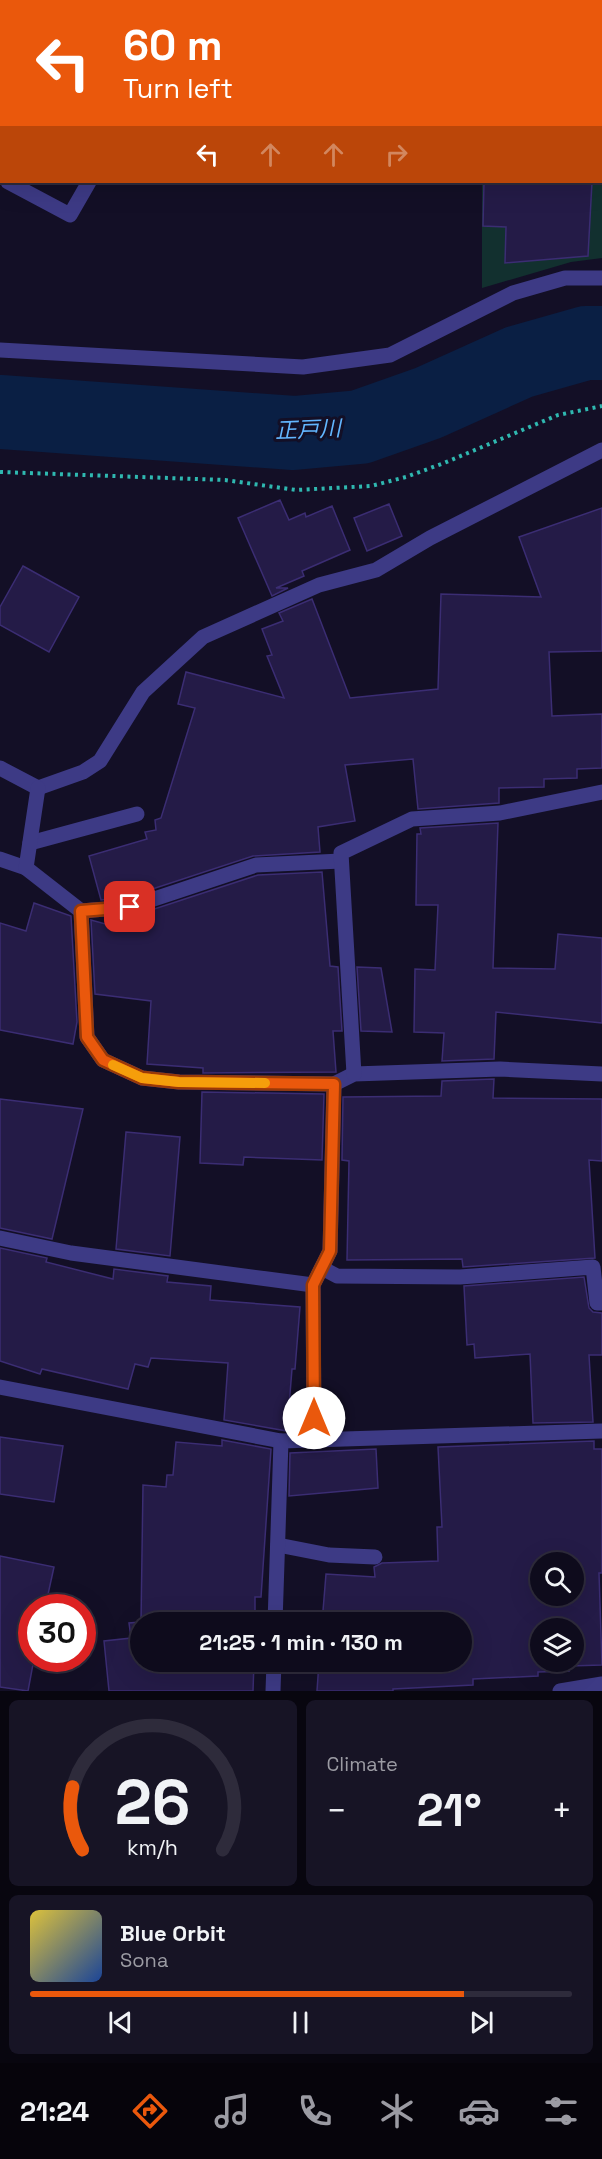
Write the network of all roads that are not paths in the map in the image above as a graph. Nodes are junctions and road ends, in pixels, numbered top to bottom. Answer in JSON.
{"nodes":[{"id":1,"x":10,"y":183,"type":"edge"},
{"id":2,"x":87,"y":183,"type":"edge"},
{"id":3,"x":602,"y":278,"type":"edge"},
{"id":4,"x":0,"y":350,"type":"edge"},
{"id":5,"x":602,"y":450,"type":"edge"},
{"id":6,"x":0,"y":768,"type":"edge"},
{"id":7,"x":38,"y":788,"type":"junction"},
{"id":8,"x":602,"y":792,"type":"edge"},
{"id":9,"x":137,"y":814,"type":"dead end"},
{"id":10,"x":30,"y":843,"type":"junction"},
{"id":11,"x":0,"y":859,"type":"edge"},
{"id":12,"x":341,"y":861,"type":"junction"},
{"id":13,"x":26,"y":868,"type":"junction"},
{"id":14,"x":81,"y":911,"type":"junction"},
{"id":15,"x":354,"y":1074,"type":"junction"},
{"id":16,"x":602,"y":1074,"type":"edge"},
{"id":17,"x":334,"y":1084,"type":"junction"},
{"id":18,"x":0,"y":1238,"type":"edge"},
{"id":19,"x":322,"y":1268,"type":"junction"},
{"id":20,"x":313,"y":1285,"type":"junction"},
{"id":21,"x":602,"y":1303,"type":"edge"},
{"id":22,"x":0,"y":1387,"type":"edge"},
{"id":23,"x":602,"y":1431,"type":"edge"},
{"id":24,"x":314,"y":1440,"type":"junction"},
{"id":25,"x":281,"y":1441,"type":"junction"},
{"id":26,"x":278,"y":1545,"type":"junction"},
{"id":27,"x":375,"y":1557,"type":"dead end"},
{"id":28,"x":275,"y":1612,"type":"edge"},
{"id":29,"x":274,"y":1672,"type":"edge"},
{"id":30,"x":602,"y":1684,"type":"edge"},
{"id":31,"x":273,"y":1691,"type":"edge"},
{"id":32,"x":560,"y":1691,"type":"edge"}],
"edges":[{"from":1,"to":2,"type":"street"},
{"from":3,"to":4,"type":"street"},
{"from":5,"to":7,"type":"street"},
{"from":6,"to":7,"type":"street"},
{"from":7,"to":10,"type":"street"},
{"from":8,"to":12,"type":"street"},
{"from":9,"to":10,"type":"street"},
{"from":10,"to":13,"type":"street"},
{"from":11,"to":13,"type":"street"},
{"from":12,"to":14,"type":"street"},
{"from":12,"to":15,"type":"street"},
{"from":13,"to":14,"type":"street"},
{"from":14,"to":17,"type":"street"},
{"from":15,"to":16,"type":"street"},
{"from":15,"to":17,"type":"street"},
{"from":17,"to":19,"type":"street"},
{"from":18,"to":20,"type":"street"},
{"from":19,"to":20,"type":"street"},
{"from":19,"to":21,"type":"street"},
{"from":20,"to":24,"type":"street"},
{"from":22,"to":25,"type":"street"},
{"from":23,"to":24,"type":"street"},
{"from":24,"to":25,"type":"street"},
{"from":25,"to":26,"type":"street"},
{"from":26,"to":27,"type":"street"},
{"from":26,"to":28,"type":"street"},
{"from":29,"to":31,"type":"street"},
{"from":30,"to":32,"type":"street"}]}
